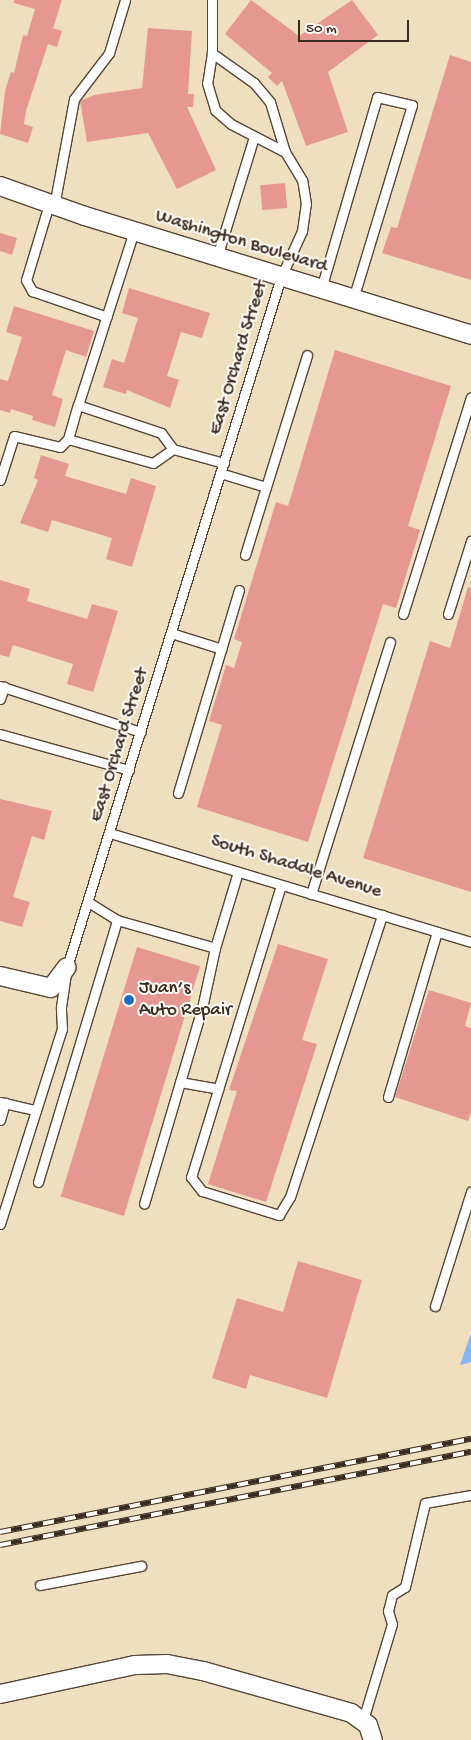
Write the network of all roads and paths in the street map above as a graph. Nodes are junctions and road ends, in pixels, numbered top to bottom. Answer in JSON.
{"nodes":[{"id":1,"x":125,"y":0,"type":"edge"},
{"id":2,"x":212,"y":0,"type":"edge"},
{"id":3,"x":212,"y":53,"type":"junction"},
{"id":4,"x":254,"y":137,"type":"junction"},
{"id":5,"x":285,"y":152,"type":"junction"},
{"id":6,"x":0,"y":186,"type":"edge"},
{"id":7,"x":52,"y":205,"type":"junction"},
{"id":8,"x":134,"y":231,"type":"junction"},
{"id":9,"x":217,"y":257,"type":"junction"},
{"id":10,"x":281,"y":276,"type":"junction"},
{"id":11,"x":321,"y":289,"type":"junction"},
{"id":12,"x":353,"y":299,"type":"junction"},
{"id":13,"x":107,"y":317,"type":"junction"},
{"id":14,"x":471,"y":335,"type":"edge"},
{"id":15,"x":307,"y":355,"type":"dead end"},
{"id":16,"x":471,"y":397,"type":"edge"},
{"id":17,"x":78,"y":405,"type":"junction"},
{"id":18,"x":68,"y":439,"type":"junction"},
{"id":19,"x":173,"y":449,"type":"junction"},
{"id":20,"x":224,"y":462,"type":"junction"},
{"id":21,"x":220,"y":473,"type":"junction"},
{"id":22,"x":0,"y":480,"type":"edge"},
{"id":23,"x":266,"y":487,"type":"junction"},
{"id":24,"x":471,"y":541,"type":"edge"},
{"id":25,"x":245,"y":555,"type":"dead end"},
{"id":26,"x":239,"y":590,"type":"dead end"},
{"id":27,"x":403,"y":614,"type":"dead end"},
{"id":28,"x":448,"y":614,"type":"dead end"},
{"id":29,"x":171,"y":633,"type":"junction"},
{"id":30,"x":390,"y":642,"type":"dead end"},
{"id":31,"x":222,"y":649,"type":"junction"},
{"id":32,"x":2,"y":687,"type":"edge"},
{"id":33,"x":0,"y":699,"type":"edge"},
{"id":34,"x":141,"y":732,"type":"junction"},
{"id":35,"x":0,"y":734,"type":"edge"},
{"id":36,"x":129,"y":770,"type":"junction"},
{"id":37,"x":178,"y":793,"type":"dead end"},
{"id":38,"x":110,"y":833,"type":"junction"},
{"id":39,"x":238,"y":872,"type":"junction"},
{"id":40,"x":280,"y":885,"type":"junction"},
{"id":41,"x":311,"y":894,"type":"junction"},
{"id":42,"x":88,"y":902,"type":"junction"},
{"id":43,"x":382,"y":915,"type":"junction"},
{"id":44,"x":117,"y":920,"type":"junction"},
{"id":45,"x":436,"y":932,"type":"junction"},
{"id":46,"x":471,"y":942,"type":"edge"},
{"id":47,"x":215,"y":948,"type":"junction"},
{"id":48,"x":67,"y":967,"type":"junction"},
{"id":49,"x":0,"y":976,"type":"edge"},
{"id":50,"x":180,"y":1082,"type":"junction"},
{"id":51,"x":218,"y":1089,"type":"junction"},
{"id":52,"x":388,"y":1097,"type":"dead end"},
{"id":53,"x":3,"y":1102,"type":"edge"},
{"id":54,"x":36,"y":1110,"type":"junction"},
{"id":55,"x":0,"y":1120,"type":"edge"},
{"id":56,"x":38,"y":1182,"type":"dead end"},
{"id":57,"x":471,"y":1192,"type":"edge"},
{"id":58,"x":144,"y":1204,"type":"dead end"},
{"id":59,"x":0,"y":1224,"type":"edge"},
{"id":60,"x":436,"y":1306,"type":"dead end"},
{"id":61,"x":471,"y":1495,"type":"edge"},
{"id":62,"x":141,"y":1566,"type":"dead end"},
{"id":63,"x":40,"y":1585,"type":"dead end"},
{"id":64,"x":0,"y":1694,"type":"edge"},
{"id":65,"x":363,"y":1720,"type":"junction"},
{"id":66,"x":373,"y":1740,"type":"edge"}],
"edges":[{"from":1,"to":7,"type":"lane"},
{"from":2,"to":3,"type":"lane"},
{"from":3,"to":4,"type":"lane"},
{"from":3,"to":5,"type":"lane"},
{"from":4,"to":5,"type":"lane"},
{"from":4,"to":9,"type":"lane"},
{"from":5,"to":10,"type":"lane","name":"East Orchard Street"},
{"from":6,"to":7,"type":"street","name":"Washington Boulevard"},
{"from":7,"to":8,"type":"street","name":"Washington Boulevard"},
{"from":7,"to":13,"type":"lane"},
{"from":8,"to":9,"type":"street","name":"Washington Boulevard"},
{"from":8,"to":13,"type":"lane"},
{"from":9,"to":10,"type":"street","name":"Washington Boulevard"},
{"from":10,"to":11,"type":"street","name":"Washington Boulevard"},
{"from":10,"to":20,"type":"lane","name":"East Orchard Street"},
{"from":11,"to":12,"type":"street","name":"Washington Boulevard"},
{"from":11,"to":12,"type":"lane"},
{"from":12,"to":14,"type":"street","name":"Washington Boulevard"},
{"from":13,"to":17,"type":"lane"},
{"from":15,"to":23,"type":"lane"},
{"from":16,"to":27,"type":"lane"},
{"from":17,"to":18,"type":"lane"},
{"from":17,"to":19,"type":"lane"},
{"from":18,"to":19,"type":"lane"},
{"from":18,"to":22,"type":"lane"},
{"from":19,"to":20,"type":"lane"},
{"from":20,"to":21,"type":"lane","name":"East Orchard Street"},
{"from":21,"to":23,"type":"lane"},
{"from":21,"to":29,"type":"lane","name":"East Orchard Street"},
{"from":23,"to":25,"type":"lane"},
{"from":24,"to":28,"type":"lane"},
{"from":26,"to":31,"type":"lane"},
{"from":29,"to":31,"type":"lane"},
{"from":29,"to":34,"type":"lane","name":"East Orchard Street"},
{"from":30,"to":41,"type":"lane"},
{"from":31,"to":37,"type":"lane"},
{"from":32,"to":33,"type":"lane"},
{"from":32,"to":34,"type":"lane"},
{"from":34,"to":36,"type":"lane","name":"East Orchard Street"},
{"from":35,"to":36,"type":"lane"},
{"from":36,"to":38,"type":"lane","name":"East Orchard Street"},
{"from":38,"to":39,"type":"lane","name":"South Shaddle Avenue"},
{"from":38,"to":42,"type":"lane","name":"East Orchard Street"},
{"from":39,"to":40,"type":"lane","name":"South Shaddle Avenue"},
{"from":39,"to":47,"type":"lane"},
{"from":40,"to":41,"type":"lane","name":"South Shaddle Avenue"},
{"from":40,"to":51,"type":"lane"},
{"from":41,"to":43,"type":"lane","name":"South Shaddle Avenue"},
{"from":42,"to":44,"type":"lane"},
{"from":42,"to":48,"type":"lane","name":"East Orchard Street"},
{"from":43,"to":45,"type":"lane","name":"South Shaddle Avenue"},
{"from":43,"to":51,"type":"lane"},
{"from":44,"to":47,"type":"lane"},
{"from":44,"to":56,"type":"lane"},
{"from":45,"to":46,"type":"lane","name":"South Shaddle Avenue"},
{"from":45,"to":52,"type":"lane"},
{"from":47,"to":50,"type":"lane"},
{"from":48,"to":49,"type":"street"},
{"from":48,"to":54,"type":"lane","name":"East Orchard Street"},
{"from":50,"to":51,"type":"lane"},
{"from":50,"to":58,"type":"lane"},
{"from":53,"to":54,"type":"lane"},
{"from":53,"to":55,"type":"lane"},
{"from":54,"to":59,"type":"lane","name":"East Orchard Street"},
{"from":57,"to":60,"type":"lane"},
{"from":61,"to":65,"type":"lane"},
{"from":62,"to":63,"type":"lane"},
{"from":64,"to":65,"type":"street"},
{"from":65,"to":66,"type":"street"}]}
